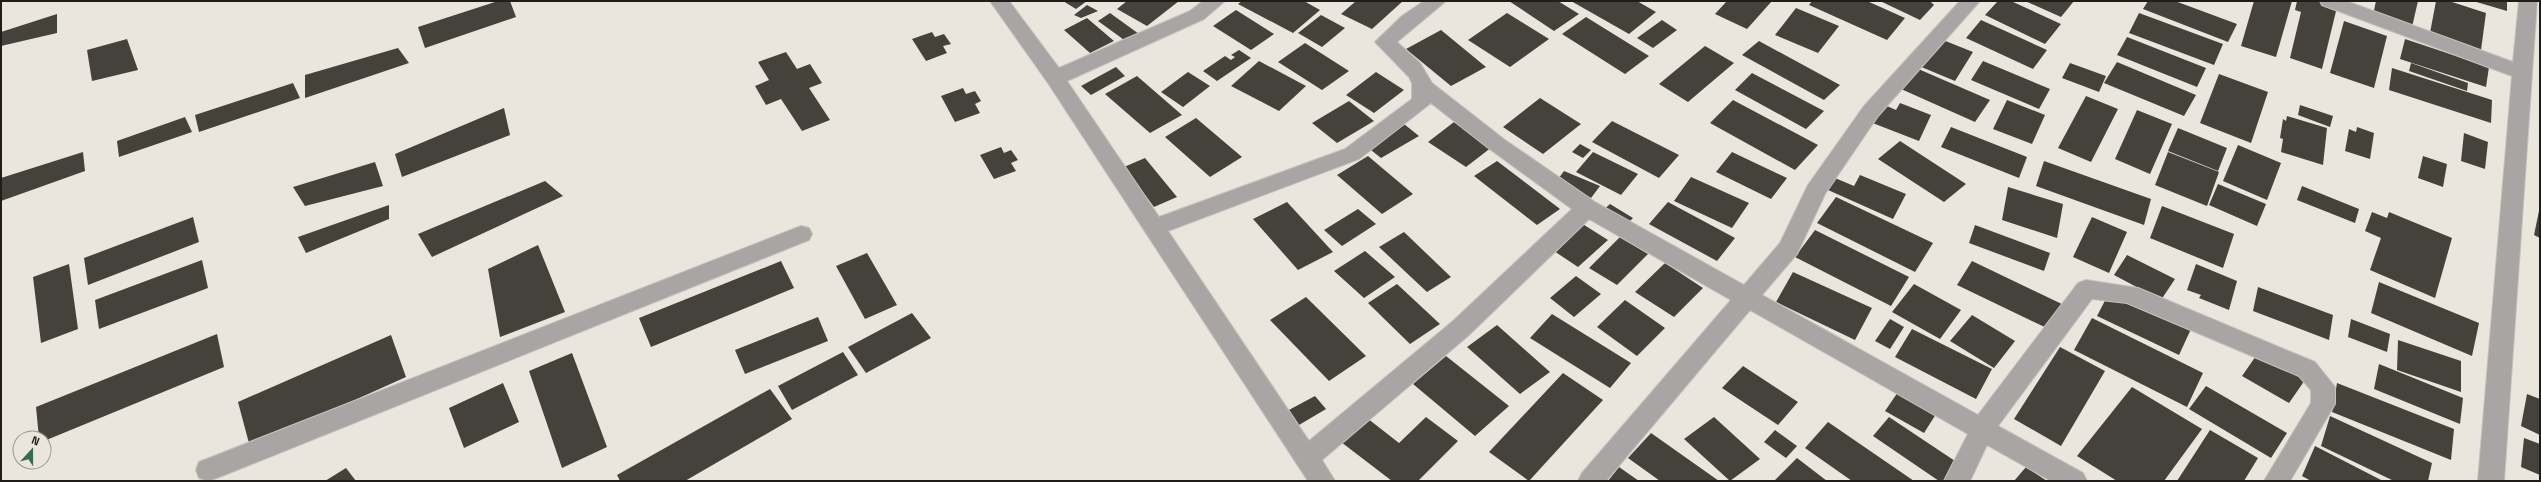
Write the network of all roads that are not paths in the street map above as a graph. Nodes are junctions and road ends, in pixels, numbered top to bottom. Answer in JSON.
{"nodes":[{"id":1,"x":999,"y":1,"type":"edge"},
{"id":2,"x":1216,"y":1,"type":"edge"},
{"id":3,"x":1437,"y":1,"type":"edge"},
{"id":4,"x":1971,"y":1,"type":"edge"},
{"id":5,"x":2329,"y":1,"type":"edge"},
{"id":6,"x":2528,"y":1,"type":"edge"},
{"id":7,"x":2524,"y":73,"type":"junction"},
{"id":8,"x":1055,"y":78,"type":"junction"},
{"id":9,"x":1424,"y":87,"type":"junction"},
{"id":10,"x":1587,"y":208,"type":"junction"},
{"id":11,"x":1154,"y":228,"type":"junction"},
{"id":12,"x":801,"y":234,"type":"dead end"},
{"id":13,"x":1748,"y":297,"type":"junction"},
{"id":14,"x":1983,"y":428,"type":"junction"},
{"id":15,"x":1306,"y":458,"type":"junction"},
{"id":16,"x":208,"y":470,"type":"dead end"},
{"id":17,"x":1322,"y":481,"type":"edge"},
{"id":18,"x":1591,"y":481,"type":"edge"},
{"id":19,"x":1957,"y":481,"type":"edge"},
{"id":20,"x":2074,"y":481,"type":"edge"},
{"id":21,"x":2277,"y":481,"type":"edge"},
{"id":22,"x":2491,"y":481,"type":"edge"}],
"edges":[{"from":1,"to":8,"type":"street"},
{"from":2,"to":8,"type":"street"},
{"from":3,"to":9,"type":"street"},
{"from":4,"to":13,"type":"street"},
{"from":5,"to":7,"type":"street"},
{"from":6,"to":7,"type":"street"},
{"from":7,"to":22,"type":"street"},
{"from":8,"to":11,"type":"street"},
{"from":9,"to":10,"type":"street"},
{"from":9,"to":11,"type":"street"},
{"from":10,"to":13,"type":"street"},
{"from":10,"to":15,"type":"street"},
{"from":11,"to":15,"type":"street"},
{"from":12,"to":16,"type":"street"},
{"from":13,"to":14,"type":"street"},
{"from":13,"to":18,"type":"street"},
{"from":14,"to":19,"type":"street"},
{"from":14,"to":20,"type":"street"},
{"from":14,"to":21,"type":"street"},
{"from":15,"to":17,"type":"street"}]}
